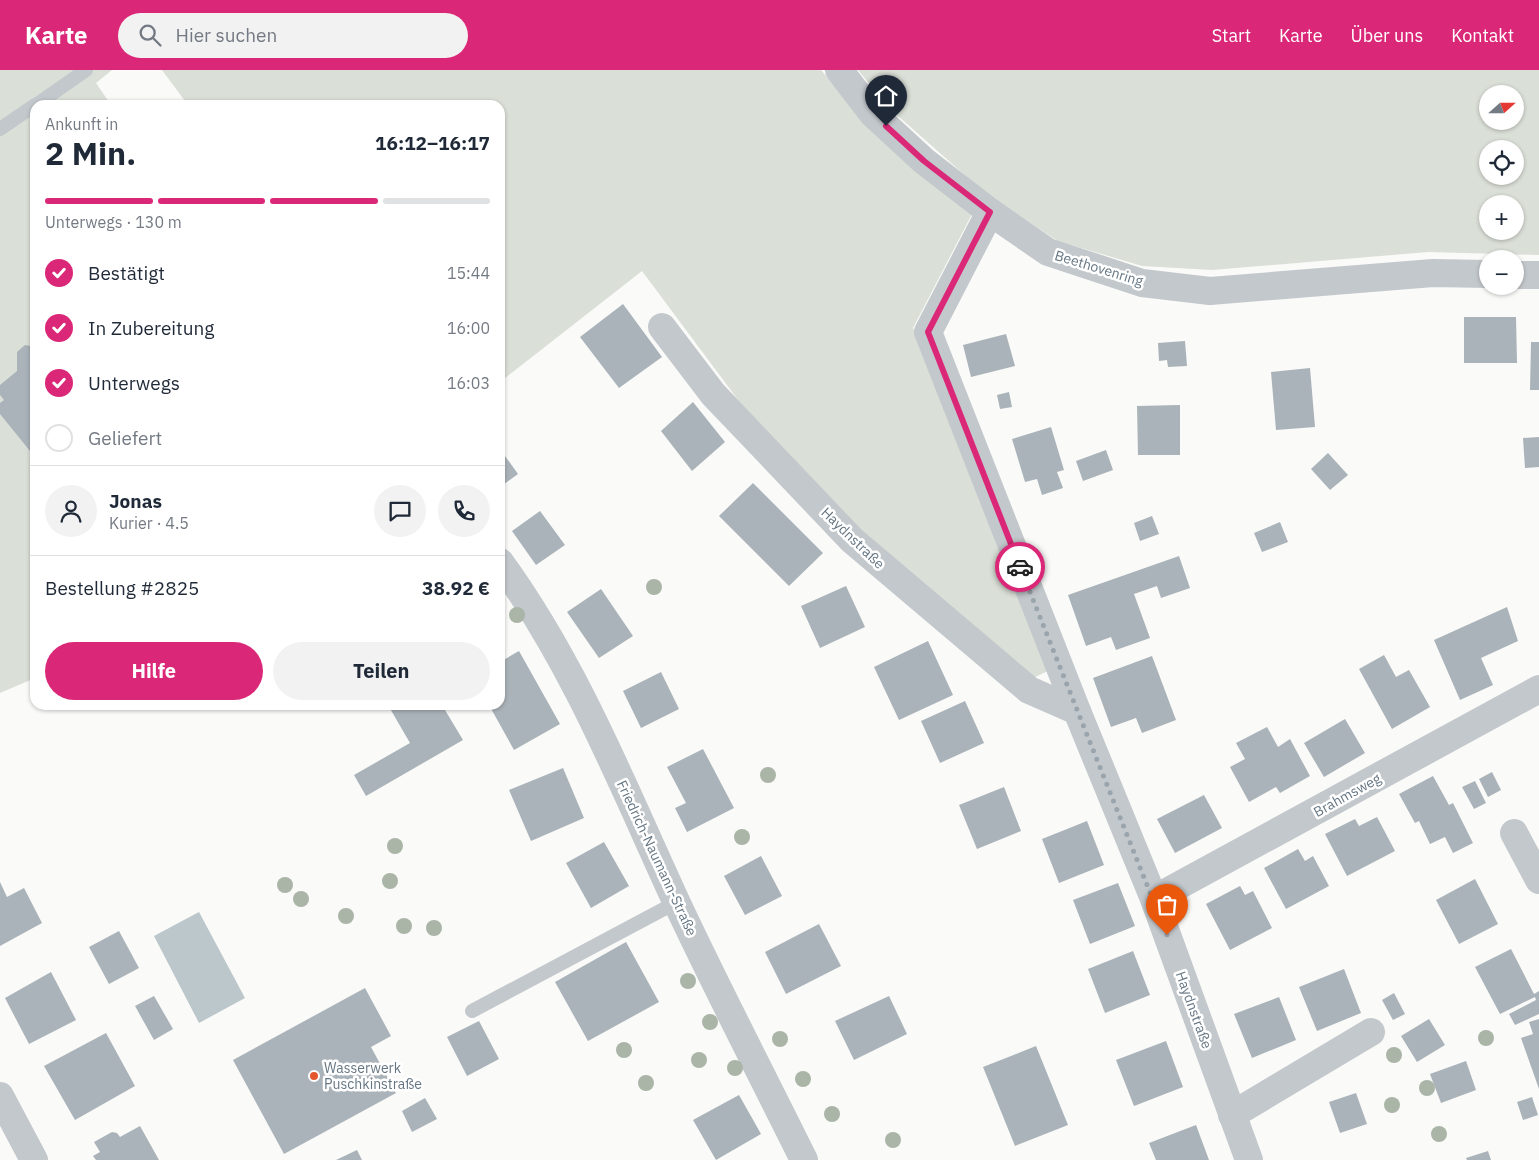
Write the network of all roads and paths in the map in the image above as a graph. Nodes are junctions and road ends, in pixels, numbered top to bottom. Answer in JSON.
{"nodes":[{"id":1,"x":86,"y":70,"type":"edge"},
{"id":2,"x":839,"y":70,"type":"edge"},
{"id":3,"x":42,"y":100,"type":"edge"},
{"id":4,"x":30,"y":109,"type":"edge"},
{"id":5,"x":0,"y":130,"type":"edge"},
{"id":6,"x":990,"y":212,"type":"junction"},
{"id":7,"x":1479,"y":274,"type":"edge"},
{"id":8,"x":1524,"y":275,"type":"edge"},
{"id":9,"x":1539,"y":275,"type":"edge"},
{"id":10,"x":662,"y":327,"type":"dead end"},
{"id":11,"x":505,"y":569,"type":"edge"},
{"id":12,"x":1539,"y":689,"type":"edge"},
{"id":13,"x":1077,"y":711,"type":"junction"},
{"id":14,"x":1514,"y":833,"type":"dead end"},
{"id":15,"x":1539,"y":880,"type":"edge"},
{"id":16,"x":1154,"y":899,"type":"junction"},
{"id":17,"x":676,"y":902,"type":"junction"},
{"id":18,"x":472,"y":1011,"type":"dead end"},
{"id":19,"x":1371,"y":1032,"type":"dead end"},
{"id":20,"x":0,"y":1096,"type":"edge"},
{"id":21,"x":1232,"y":1115,"type":"junction"},
{"id":22,"x":34,"y":1160,"type":"edge"},
{"id":23,"x":804,"y":1160,"type":"edge"},
{"id":24,"x":1249,"y":1160,"type":"edge"}],
"edges":[{"from":1,"to":3,"type":"lane"},
{"from":2,"to":6,"type":"street","name":"Beethovenring"},
{"from":4,"to":5,"type":"lane"},
{"from":6,"to":7,"type":"street","name":"Beethovenring"},
{"from":6,"to":13,"type":"street","name":"Haydnstraße"},
{"from":8,"to":9,"type":"street"},
{"from":10,"to":13,"type":"street","name":"Haydnstraße"},
{"from":11,"to":17,"type":"street","name":"Friedrich-Naumann-Straße"},
{"from":12,"to":16,"type":"street","name":"Brahmsweg"},
{"from":13,"to":16,"type":"street","name":"Haydnstraße"},
{"from":14,"to":15,"type":"street"},
{"from":16,"to":21,"type":"street","name":"Haydnstraße"},
{"from":17,"to":18,"type":"lane"},
{"from":17,"to":23,"type":"street","name":"Friedrich-Naumann-Straße"},
{"from":19,"to":21,"type":"street"},
{"from":20,"to":22,"type":"street"},
{"from":21,"to":24,"type":"street","name":"Haydnstraße"}]}
